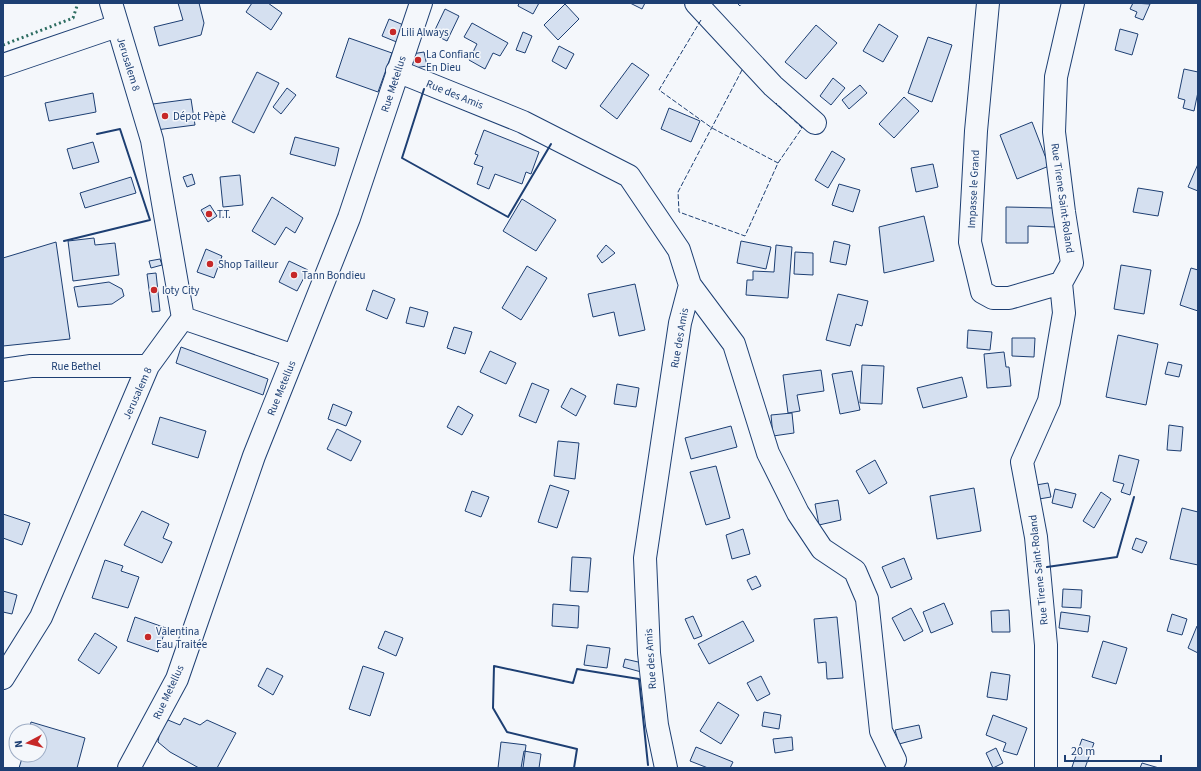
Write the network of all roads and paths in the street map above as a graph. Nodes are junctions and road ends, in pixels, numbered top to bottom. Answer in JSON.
{"nodes":[{"id":1,"x":111,"y":3,"type":"edge"},
{"id":2,"x":421,"y":3,"type":"edge"},
{"id":3,"x":696,"y":3,"type":"edge"},
{"id":4,"x":988,"y":3,"type":"edge"},
{"id":5,"x":1073,"y":3,"type":"edge"},
{"id":6,"x":117,"y":26,"type":"junction"},
{"id":7,"x":3,"y":65,"type":"edge"},
{"id":8,"x":397,"y":71,"type":"junction"},
{"id":9,"x":815,"y":123,"type":"dead end"},
{"id":10,"x":1061,"y":283,"type":"junction"},
{"id":11,"x":690,"y":285,"type":"junction"},
{"id":12,"x":183,"y":318,"type":"junction"},
{"id":13,"x":294,"y":356,"type":"junction"},
{"id":14,"x":148,"y":366,"type":"junction"},
{"id":15,"x":3,"y":370,"type":"edge"},
{"id":16,"x":3,"y":678,"type":"edge"},
{"id":17,"x":895,"y":760,"type":"dead end"},
{"id":18,"x":129,"y":768,"type":"edge"},
{"id":19,"x":666,"y":768,"type":"edge"},
{"id":20,"x":1046,"y":768,"type":"edge"}],
"edges":[{"from":1,"to":6,"type":"street","name":"Jerusalem 8"},
{"from":2,"to":8,"type":"street","name":"Rue Metellus"},
{"from":3,"to":9,"type":"street"},
{"from":4,"to":10,"type":"street","name":"Impasse le Grand"},
{"from":5,"to":10,"type":"street","name":"Rue Tirene Saint-Roland"},
{"from":6,"to":7,"type":"street"},
{"from":6,"to":12,"type":"street","name":"Jerusalem 8"},
{"from":8,"to":11,"type":"street","name":"Rue des Amis"},
{"from":8,"to":13,"type":"street","name":"Rue Metellus"},
{"from":10,"to":20,"type":"street","name":"Rue Tirene Saint-Roland"},
{"from":11,"to":17,"type":"street"},
{"from":11,"to":19,"type":"street","name":"Rue des Amis"},
{"from":12,"to":13,"type":"street"},
{"from":12,"to":14,"type":"street","name":"Jerusalem 8"},
{"from":13,"to":18,"type":"street","name":"Rue Metellus"},
{"from":14,"to":15,"type":"street","name":"Rue Bethel"},
{"from":14,"to":16,"type":"street","name":"Jerusalem 8"}]}
